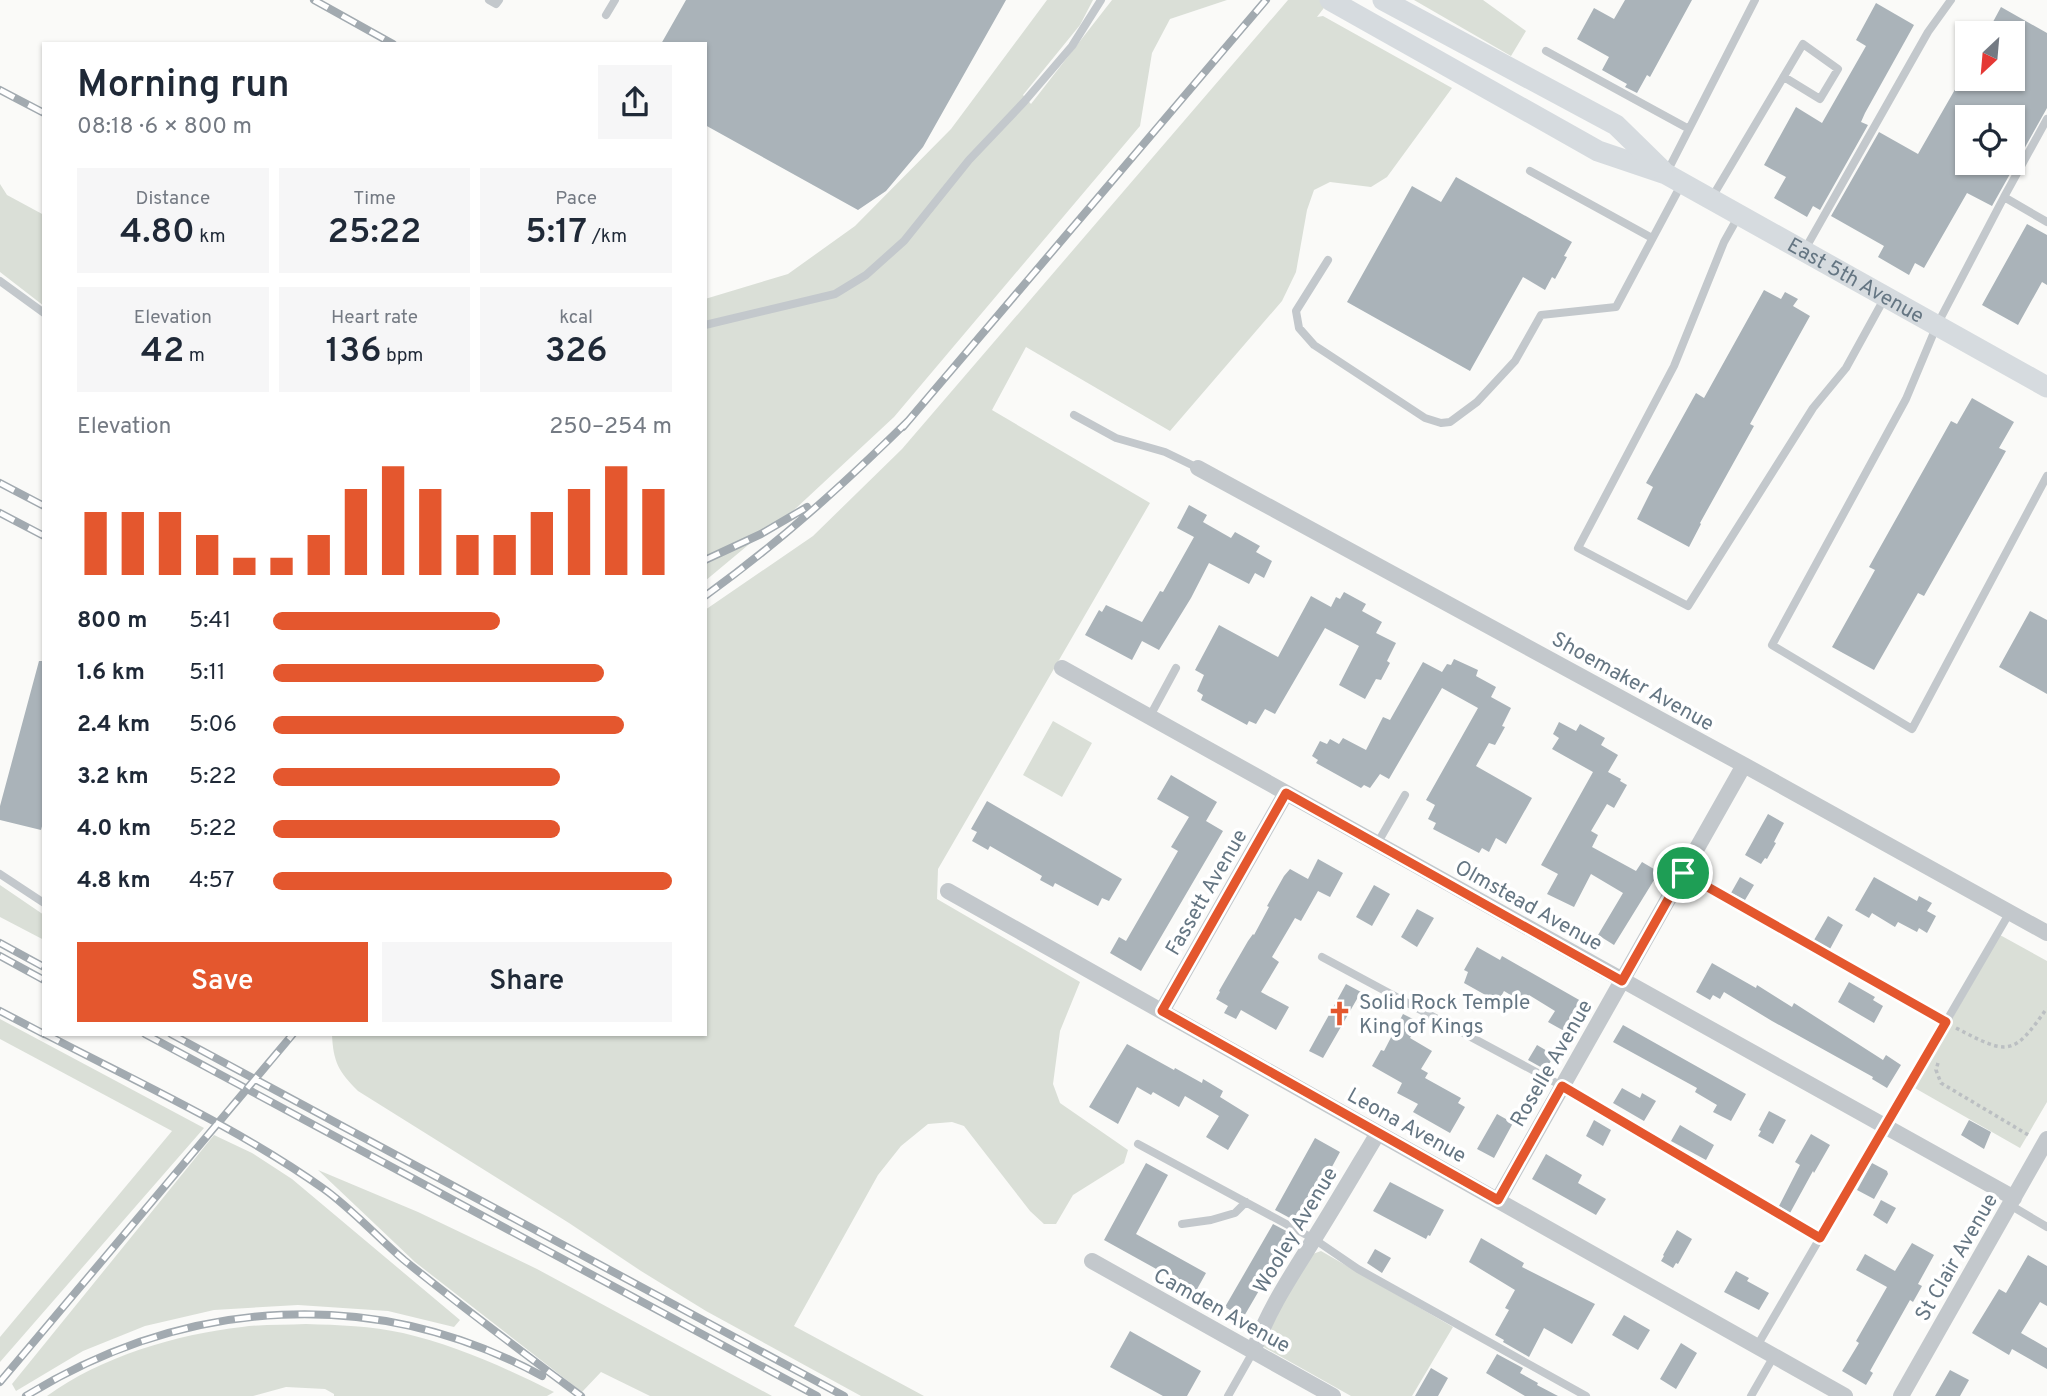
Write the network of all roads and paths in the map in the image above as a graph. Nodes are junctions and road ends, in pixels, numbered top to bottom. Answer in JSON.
{"nodes":[{"id":1,"x":489,"y":0,"type":"edge"},
{"id":2,"x":499,"y":0,"type":"edge"},
{"id":3,"x":615,"y":0,"type":"edge"},
{"id":4,"x":1101,"y":0,"type":"edge"},
{"id":5,"x":1330,"y":0,"type":"edge"},
{"id":6,"x":1383,"y":0,"type":"edge"},
{"id":7,"x":1755,"y":0,"type":"edge"},
{"id":8,"x":1951,"y":0,"type":"edge"},
{"id":9,"x":606,"y":15,"type":"dead end"},
{"id":10,"x":1546,"y":51,"type":"dead end"},
{"id":11,"x":1784,"y":77,"type":"junction"},
{"id":12,"x":2047,"y":118,"type":"edge"},
{"id":13,"x":1689,"y":129,"type":"junction"},
{"id":14,"x":1530,"y":171,"type":"dead end"},
{"id":15,"x":1674,"y":178,"type":"junction"},
{"id":16,"x":2004,"y":197,"type":"junction"},
{"id":17,"x":1711,"y":199,"type":"junction"},
{"id":18,"x":1740,"y":215,"type":"junction"},
{"id":19,"x":2047,"y":222,"type":"edge"},
{"id":20,"x":1652,"y":238,"type":"junction"},
{"id":21,"x":1804,"y":251,"type":"junction"},
{"id":22,"x":1328,"y":260,"type":"dead end"},
{"id":23,"x":0,"y":281,"type":"edge"},
{"id":24,"x":1886,"y":297,"type":"junction"},
{"id":25,"x":42,"y":312,"type":"edge"},
{"id":26,"x":707,"y":325,"type":"edge"},
{"id":27,"x":1937,"y":326,"type":"junction"},
{"id":28,"x":2047,"y":387,"type":"edge"},
{"id":29,"x":1074,"y":415,"type":"dead end"},
{"id":30,"x":1198,"y":468,"type":"joint"},
{"id":31,"x":2047,"y":477,"type":"edge"},
{"id":32,"x":1062,"y":668,"type":"dead end"},
{"id":33,"x":1176,"y":668,"type":"dead end"},
{"id":34,"x":1150,"y":716,"type":"junction"},
{"id":35,"x":1744,"y":765,"type":"junction"},
{"id":36,"x":1286,"y":793,"type":"junction"},
{"id":37,"x":1405,"y":795,"type":"dead end"},
{"id":38,"x":1377,"y":844,"type":"junction"},
{"id":39,"x":1683,"y":873,"type":"junction"},
{"id":40,"x":0,"y":874,"type":"edge"},
{"id":41,"x":948,"y":891,"type":"dead end"},
{"id":42,"x":42,"y":902,"type":"edge"},
{"id":43,"x":2010,"y":912,"type":"junction"},
{"id":44,"x":2047,"y":933,"type":"edge"},
{"id":45,"x":1322,"y":957,"type":"dead end"},
{"id":46,"x":1622,"y":981,"type":"junction"},
{"id":47,"x":2047,"y":1008,"type":"edge"},
{"id":48,"x":1162,"y":1011,"type":"junction"},
{"id":49,"x":1946,"y":1022,"type":"junction"},
{"id":50,"x":1956,"y":1028,"type":"junction"},
{"id":51,"x":1951,"y":1037,"type":"dead end"},
{"id":52,"x":1940,"y":1056,"type":"dead end"},
{"id":53,"x":1562,"y":1086,"type":"junction"},
{"id":54,"x":1885,"y":1127,"type":"junction"},
{"id":55,"x":1378,"y":1133,"type":"junction"},
{"id":56,"x":2040,"y":1138,"type":"edge"},
{"id":57,"x":1138,"y":1144,"type":"dead end"},
{"id":58,"x":1498,"y":1200,"type":"junction"},
{"id":59,"x":1245,"y":1202,"type":"junction"},
{"id":60,"x":2012,"y":1202,"type":"junction"},
{"id":61,"x":1182,"y":1224,"type":"dead end"},
{"id":62,"x":2047,"y":1227,"type":"edge"},
{"id":63,"x":1820,"y":1238,"type":"junction"},
{"id":64,"x":1314,"y":1239,"type":"junction"},
{"id":65,"x":1092,"y":1261,"type":"dead end"},
{"id":66,"x":1757,"y":1346,"type":"junction"},
{"id":67,"x":1253,"y":1352,"type":"junction"},
{"id":68,"x":1774,"y":1356,"type":"junction"},
{"id":69,"x":1228,"y":1396,"type":"edge"},
{"id":70,"x":1332,"y":1396,"type":"edge"},
{"id":71,"x":1586,"y":1396,"type":"edge"},
{"id":72,"x":1751,"y":1396,"type":"edge"},
{"id":73,"x":1845,"y":1396,"type":"edge"},
{"id":74,"x":1901,"y":1396,"type":"edge"}],
"edges":[{"from":1,"to":2,"type":"lane"},
{"from":3,"to":9,"type":"lane"},
{"from":4,"to":26,"type":"lane"},
{"from":5,"to":15,"type":"main road","name":"East 5th Avenue"},
{"from":6,"to":15,"type":"main road","name":"East 5th Avenue"},
{"from":7,"to":13,"type":"lane"},
{"from":8,"to":21,"type":"lane"},
{"from":10,"to":13,"type":"lane"},
{"from":11,"to":11,"type":"lane"},
{"from":11,"to":17,"type":"lane"},
{"from":12,"to":16,"type":"lane"},
{"from":13,"to":15,"type":"lane"},
{"from":14,"to":20,"type":"lane"},
{"from":15,"to":17,"type":"main road","name":"East 5th Avenue"},
{"from":15,"to":20,"type":"lane"},
{"from":16,"to":19,"type":"lane"},
{"from":16,"to":27,"type":"lane"},
{"from":17,"to":18,"type":"main road","name":"East 5th Avenue"},
{"from":18,"to":21,"type":"main road","name":"East 5th Avenue"},
{"from":18,"to":24,"type":"lane"},
{"from":20,"to":22,"type":"lane"},
{"from":21,"to":24,"type":"main road","name":"East 5th Avenue"},
{"from":23,"to":25,"type":"lane"},
{"from":24,"to":27,"type":"main road","name":"East 5th Avenue"},
{"from":27,"to":28,"type":"main road","name":"East 5th Avenue"},
{"from":27,"to":31,"type":"lane"},
{"from":29,"to":30,"type":"lane"},
{"from":30,"to":35,"type":"street","name":"Shoemaker Avenue"},
{"from":32,"to":34,"type":"street","name":"Olmstead Avenue"},
{"from":33,"to":34,"type":"lane"},
{"from":34,"to":36,"type":"street","name":"Olmstead Avenue"},
{"from":35,"to":39,"type":"street","name":"Roselle Avenue"},
{"from":35,"to":43,"type":"street","name":"Shoemaker Avenue"},
{"from":36,"to":38,"type":"street","name":"Olmstead Avenue"},
{"from":36,"to":48,"type":"street","name":"Fassett Avenue"},
{"from":37,"to":38,"type":"lane"},
{"from":38,"to":46,"type":"street","name":"Olmstead Avenue"},
{"from":39,"to":46,"type":"street","name":"Roselle Avenue"},
{"from":39,"to":49,"type":"lane"},
{"from":40,"to":42,"type":"lane"},
{"from":41,"to":48,"type":"street","name":"Leona Avenue"},
{"from":43,"to":44,"type":"street","name":"Shoemaker Avenue"},
{"from":43,"to":49,"type":"lane"},
{"from":45,"to":53,"type":"lane"},
{"from":46,"to":53,"type":"street","name":"Roselle Avenue"},
{"from":46,"to":54,"type":"street","name":"Olmstead Avenue"},
{"from":47,"to":50,"type":"path"},
{"from":48,"to":55,"type":"street","name":"Leona Avenue"},
{"from":49,"to":50,"type":"path"},
{"from":49,"to":54,"type":"lane"},
{"from":50,"to":51,"type":"path"},
{"from":52,"to":56,"type":"path"},
{"from":53,"to":58,"type":"street","name":"Roselle Avenue"},
{"from":53,"to":63,"type":"lane"},
{"from":54,"to":60,"type":"street","name":"Olmstead Avenue"},
{"from":54,"to":63,"type":"lane"},
{"from":55,"to":58,"type":"street","name":"Leona Avenue"},
{"from":55,"to":64,"type":"street","name":"Wooley Avenue"},
{"from":56,"to":60,"type":"street","name":"St Clair Avenue"},
{"from":57,"to":59,"type":"lane"},
{"from":58,"to":66,"type":"street","name":"Leona Avenue"},
{"from":59,"to":61,"type":"lane"},
{"from":59,"to":64,"type":"lane"},
{"from":60,"to":62,"type":"lane"},
{"from":60,"to":74,"type":"street","name":"St Clair Avenue"},
{"from":63,"to":66,"type":"lane"},
{"from":64,"to":67,"type":"street","name":"Wooley Avenue"},
{"from":64,"to":71,"type":"lane"},
{"from":65,"to":67,"type":"street","name":"Camden Avenue"},
{"from":66,"to":68,"type":"street","name":"Leona Avenue"},
{"from":67,"to":69,"type":"lane"},
{"from":67,"to":70,"type":"street","name":"Camden Avenue"},
{"from":68,"to":72,"type":"lane"},
{"from":68,"to":73,"type":"street","name":"Leona Avenue"}]}
